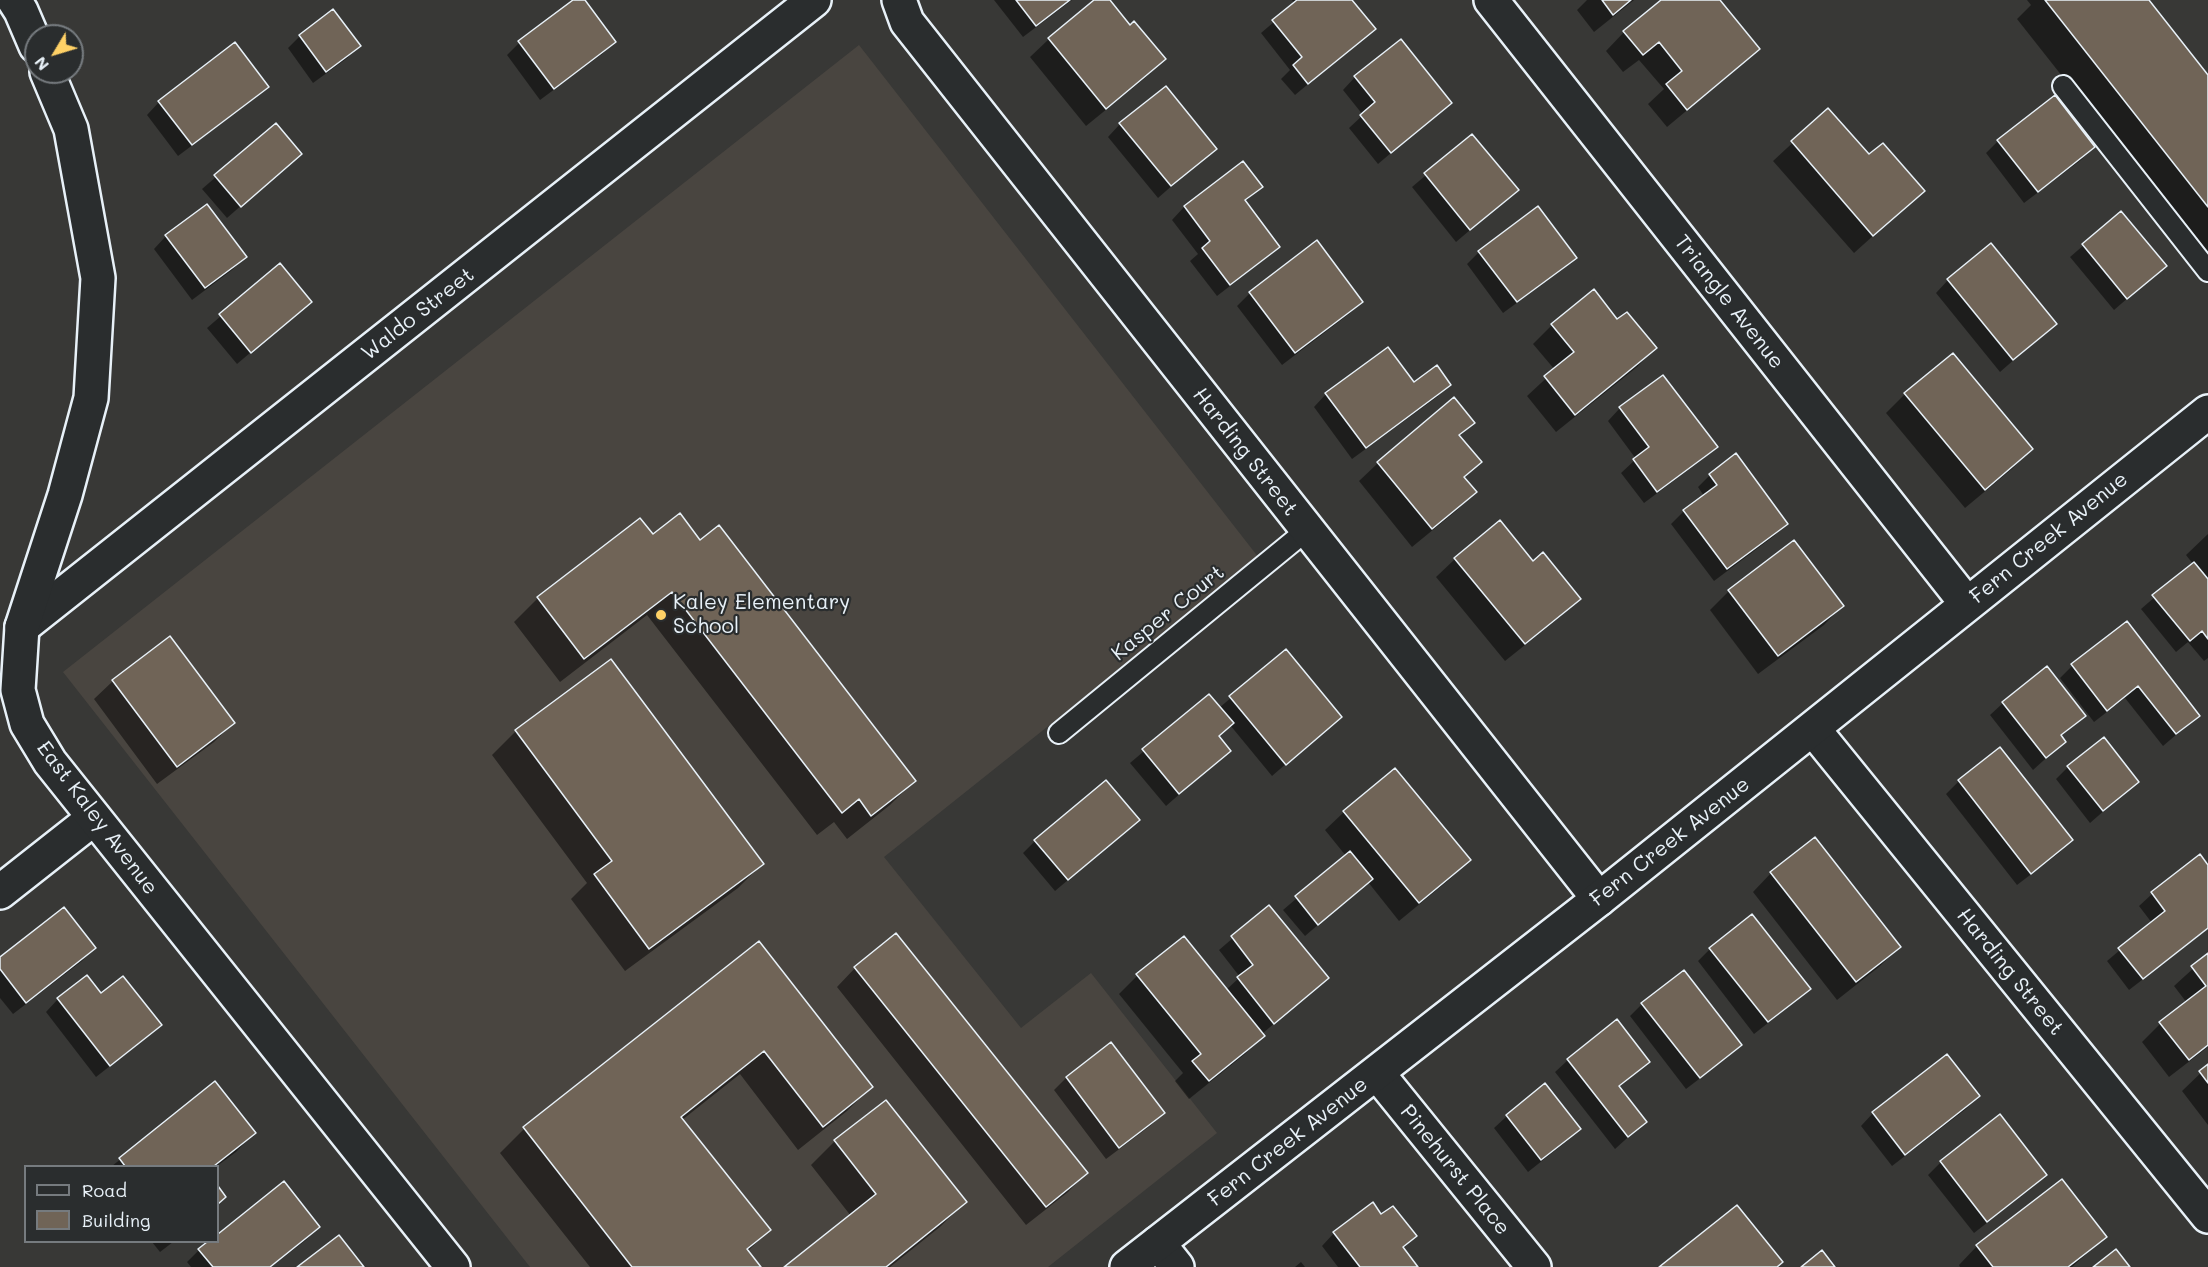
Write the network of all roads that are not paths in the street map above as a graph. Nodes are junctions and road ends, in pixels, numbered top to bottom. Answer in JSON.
{"nodes":[{"id":1,"x":14,"y":0,"type":"edge"},
{"id":2,"x":814,"y":0,"type":"edge"},
{"id":3,"x":899,"y":0,"type":"edge"},
{"id":4,"x":1491,"y":0,"type":"edge"},
{"id":5,"x":25,"y":24,"type":"edge"},
{"id":6,"x":52,"y":84,"type":"edge"},
{"id":7,"x":2063,"y":87,"type":"dead end"},
{"id":8,"x":2208,"y":272,"type":"edge"},
{"id":9,"x":2208,"y":411,"type":"edge"},
{"id":10,"x":1307,"y":530,"type":"junction"},
{"id":11,"x":1966,"y":604,"type":"junction"},
{"id":12,"x":22,"y":627,"type":"junction"},
{"id":13,"x":1813,"y":729,"type":"junction"},
{"id":14,"x":1059,"y":733,"type":"dead end"},
{"id":15,"x":94,"y":818,"type":"junction"},
{"id":16,"x":0,"y":892,"type":"edge"},
{"id":17,"x":1599,"y":899,"type":"junction"},
{"id":18,"x":1377,"y":1073,"type":"junction"},
{"id":19,"x":2208,"y":1216,"type":"edge"},
{"id":20,"x":1168,"y":1255,"type":"edge"},
{"id":21,"x":453,"y":1267,"type":"edge"},
{"id":22,"x":1127,"y":1267,"type":"edge"},
{"id":23,"x":1534,"y":1267,"type":"edge"}],
"edges":[{"from":1,"to":5,"type":"street"},
{"from":2,"to":12,"type":"street","name":"Waldo Street"},
{"from":3,"to":10,"type":"street","name":"Harding Street"},
{"from":4,"to":11,"type":"street","name":"Triangle Avenue"},
{"from":6,"to":12,"type":"street","name":"East Kaley Avenue"},
{"from":7,"to":8,"type":"lane"},
{"from":9,"to":11,"type":"street","name":"Fern Creek Avenue"},
{"from":10,"to":14,"type":"lane","name":"Kasper Court"},
{"from":10,"to":17,"type":"street","name":"Harding Street"},
{"from":11,"to":13,"type":"street","name":"Fern Creek Avenue"},
{"from":12,"to":15,"type":"street","name":"East Kaley Avenue"},
{"from":13,"to":17,"type":"street","name":"Fern Creek Avenue"},
{"from":13,"to":19,"type":"street","name":"Harding Street"},
{"from":15,"to":16,"type":"street"},
{"from":15,"to":21,"type":"street","name":"East Kaley Avenue"},
{"from":17,"to":18,"type":"street","name":"Fern Creek Avenue"},
{"from":18,"to":20,"type":"street","name":"Fern Creek Avenue"},
{"from":18,"to":23,"type":"street","name":"Pinehurst Place"},
{"from":20,"to":22,"type":"street","name":"Fern Creek Avenue"}]}
